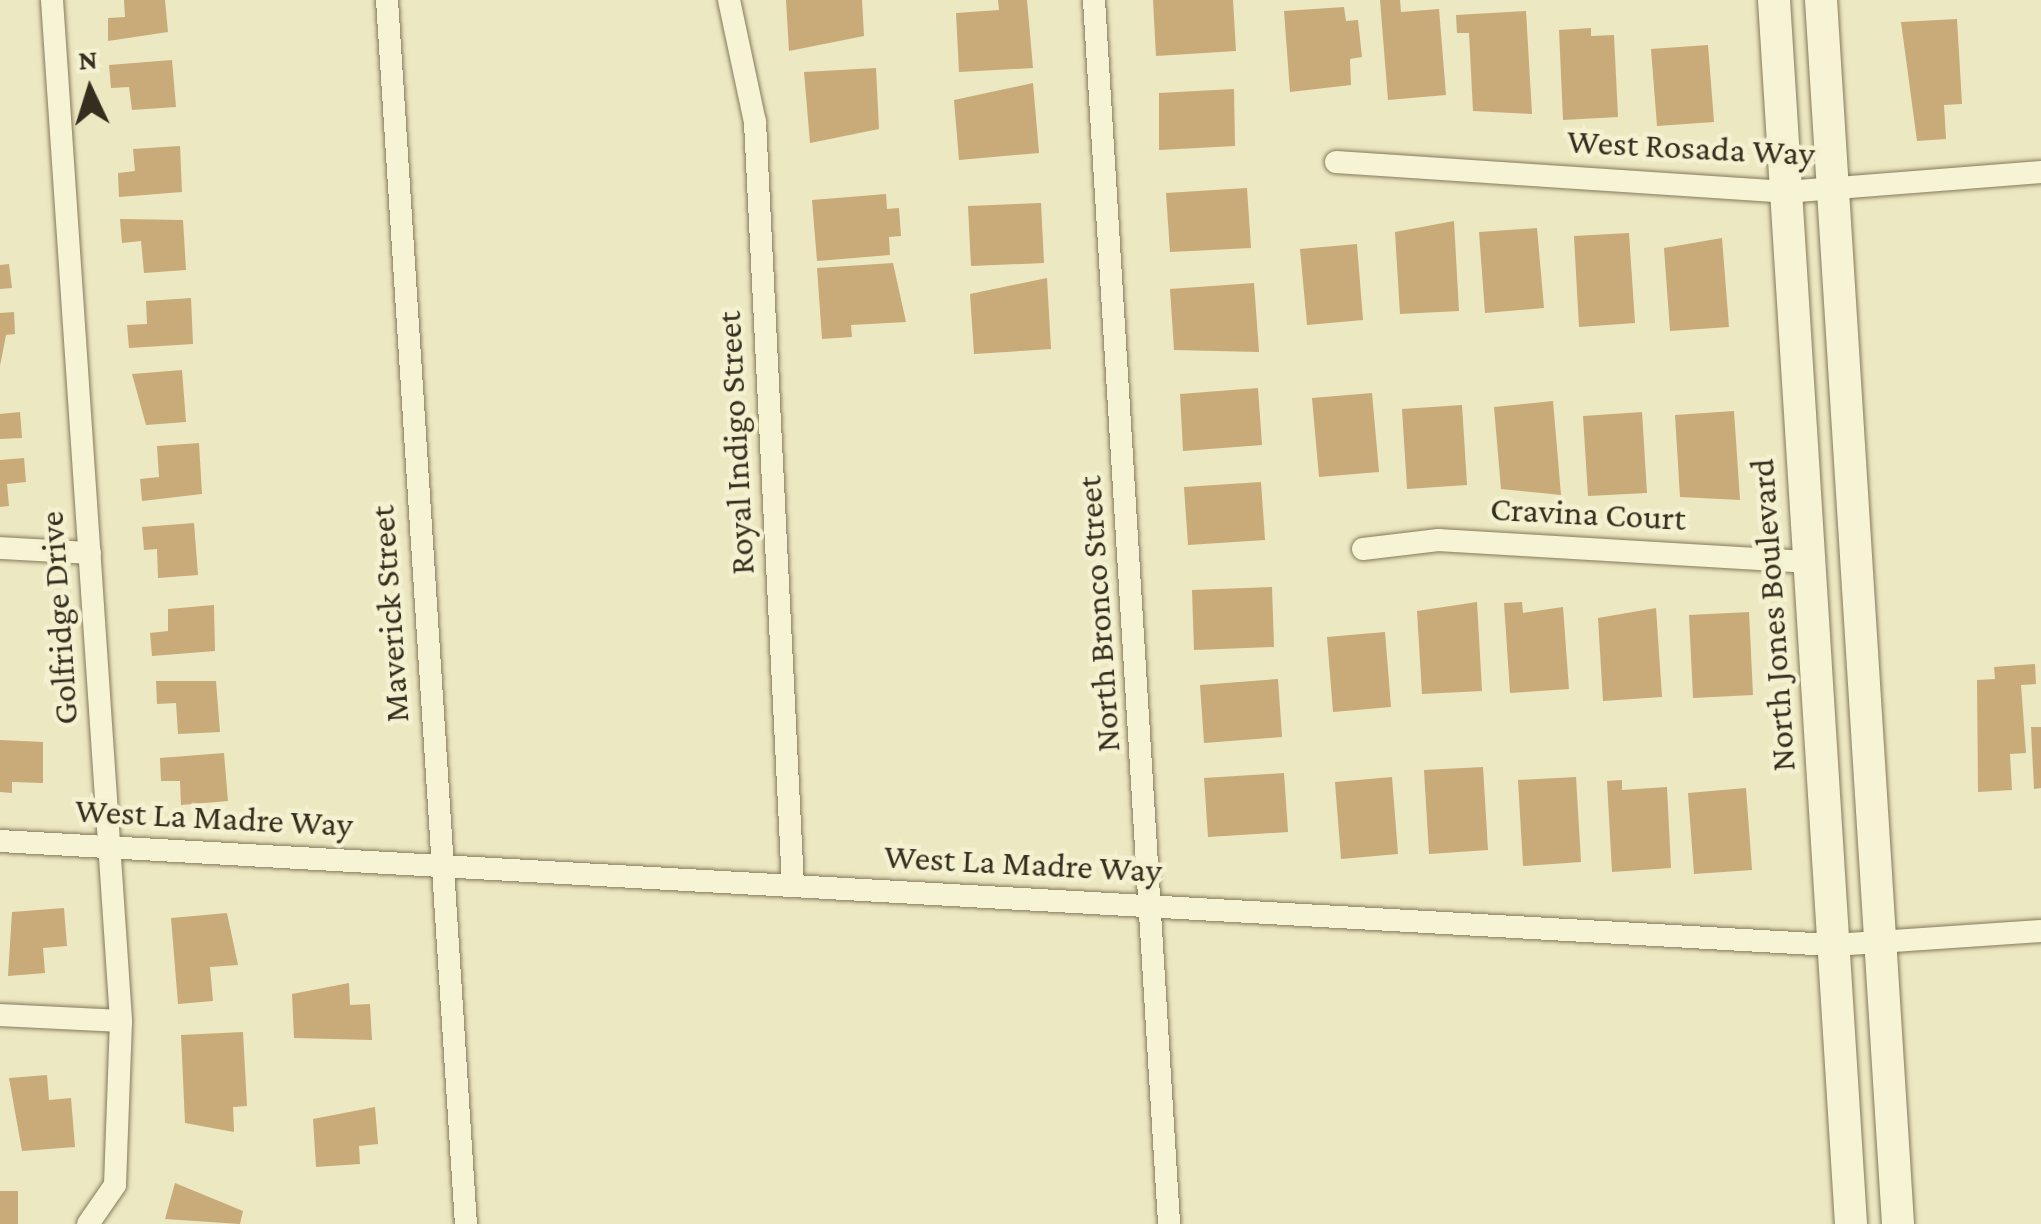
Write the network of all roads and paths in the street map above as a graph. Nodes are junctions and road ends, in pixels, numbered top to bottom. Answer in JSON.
{"nodes":[{"id":1,"x":52,"y":0,"type":"edge"},
{"id":2,"x":387,"y":0,"type":"edge"},
{"id":3,"x":729,"y":0,"type":"edge"},
{"id":4,"x":1094,"y":0,"type":"edge"},
{"id":5,"x":1774,"y":0,"type":"edge"},
{"id":6,"x":1821,"y":0,"type":"edge"},
{"id":7,"x":1336,"y":162,"type":"dead end"},
{"id":8,"x":2041,"y":172,"type":"edge"},
{"id":9,"x":1834,"y":190,"type":"junction"},
{"id":10,"x":1786,"y":192,"type":"junction"},
{"id":11,"x":0,"y":548,"type":"edge"},
{"id":12,"x":1363,"y":550,"type":"dead end"},
{"id":13,"x":90,"y":553,"type":"junction"},
{"id":14,"x":1810,"y":562,"type":"junction"},
{"id":15,"x":0,"y":842,"type":"edge"},
{"id":16,"x":110,"y":848,"type":"junction"},
{"id":17,"x":441,"y":866,"type":"junction"},
{"id":18,"x":793,"y":886,"type":"junction"},
{"id":19,"x":1154,"y":906,"type":"junction"},
{"id":20,"x":2041,"y":930,"type":"edge"},
{"id":21,"x":1881,"y":944,"type":"junction"},
{"id":22,"x":1834,"y":945,"type":"junction"},
{"id":23,"x":0,"y":1015,"type":"edge"},
{"id":24,"x":121,"y":1021,"type":"junction"},
{"id":25,"x":88,"y":1224,"type":"edge"},
{"id":26,"x":466,"y":1224,"type":"edge"},
{"id":27,"x":1169,"y":1224,"type":"edge"},
{"id":28,"x":1850,"y":1224,"type":"edge"},
{"id":29,"x":1898,"y":1224,"type":"edge"}],
"edges":[{"from":1,"to":13,"type":"street","name":"Golfridge Drive"},
{"from":2,"to":17,"type":"street","name":"Maverick Street"},
{"from":3,"to":18,"type":"street","name":"Royal Indigo Street"},
{"from":4,"to":19,"type":"street","name":"North Bronco Street"},
{"from":5,"to":10,"type":"main road","name":"North Jones Boulevard"},
{"from":6,"to":9,"type":"main road"},
{"from":7,"to":10,"type":"street","name":"West Rosada Way"},
{"from":8,"to":9,"type":"street","name":"West Rosada Way"},
{"from":9,"to":10,"type":"street","name":"West Rosada Way"},
{"from":9,"to":21,"type":"main road"},
{"from":10,"to":14,"type":"main road","name":"North Jones Boulevard"},
{"from":11,"to":13,"type":"street"},
{"from":12,"to":14,"type":"street","name":"Cravina Court"},
{"from":13,"to":16,"type":"street","name":"Golfridge Drive"},
{"from":14,"to":22,"type":"main road","name":"North Jones Boulevard"},
{"from":15,"to":16,"type":"street","name":"West La Madre Way"},
{"from":16,"to":17,"type":"street","name":"West La Madre Way"},
{"from":16,"to":24,"type":"street","name":"Golfridge Drive"},
{"from":17,"to":18,"type":"street","name":"West La Madre Way"},
{"from":17,"to":26,"type":"street","name":"Maverick Street"},
{"from":18,"to":19,"type":"street","name":"West La Madre Way"},
{"from":19,"to":22,"type":"street","name":"West La Madre Way"},
{"from":19,"to":27,"type":"street","name":"North Bronco Street"},
{"from":20,"to":21,"type":"street","name":"West La Madre Way"},
{"from":21,"to":22,"type":"street","name":"West La Madre Way"},
{"from":21,"to":29,"type":"main road"},
{"from":22,"to":28,"type":"main road","name":"North Jones Boulevard"},
{"from":23,"to":24,"type":"street"},
{"from":24,"to":25,"type":"street","name":"Golfridge Drive"}]}
